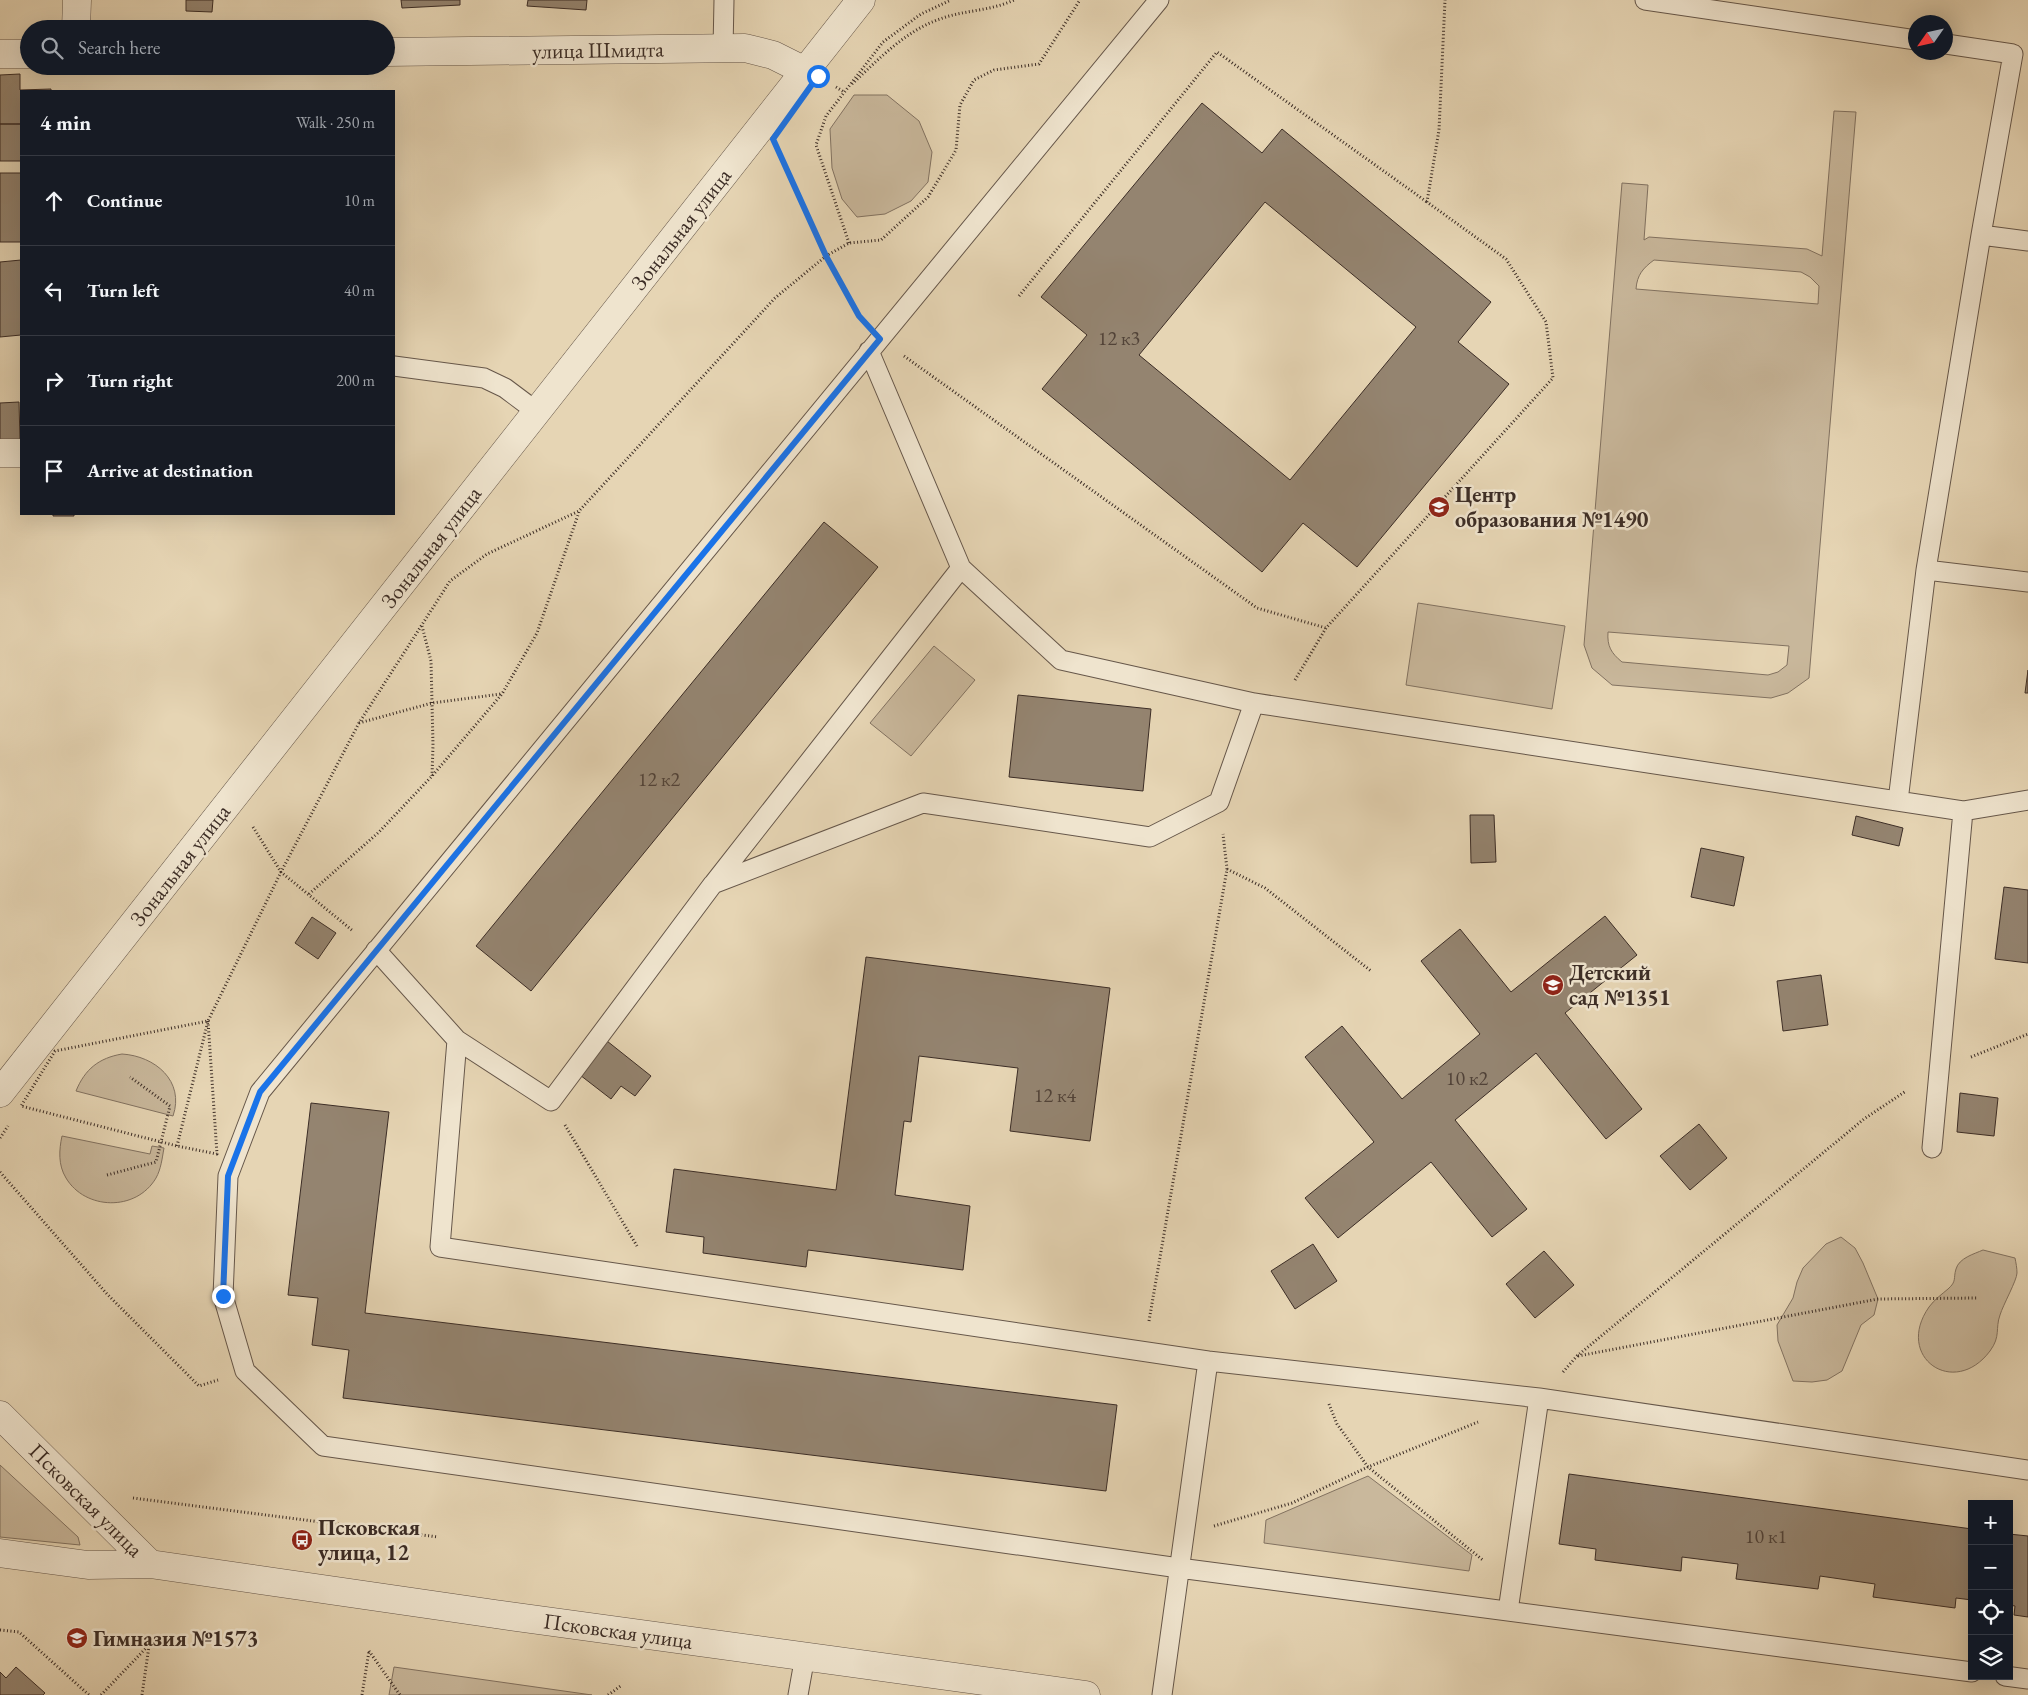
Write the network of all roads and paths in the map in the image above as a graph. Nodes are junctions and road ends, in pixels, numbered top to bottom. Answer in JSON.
{"nodes":[{"id":1,"x":77,"y":0,"type":"edge"},
{"id":2,"x":724,"y":0,"type":"edge"},
{"id":3,"x":861,"y":0,"type":"edge"},
{"id":4,"x":951,"y":0,"type":"edge"},
{"id":5,"x":1014,"y":0,"type":"edge"},
{"id":6,"x":1080,"y":0,"type":"edge"},
{"id":7,"x":1158,"y":0,"type":"edge"},
{"id":8,"x":1444,"y":0,"type":"edge"},
{"id":9,"x":1644,"y":0,"type":"edge"},
{"id":10,"x":76,"y":20,"type":"edge"},
{"id":11,"x":1908,"y":39,"type":"edge"},
{"id":12,"x":1953,"y":45,"type":"edge"},
{"id":13,"x":723,"y":48,"type":"junction"},
{"id":14,"x":395,"y":52,"type":"edge"},
{"id":15,"x":0,"y":54,"type":"edge"},
{"id":16,"x":20,"y":54,"type":"edge"},
{"id":17,"x":2021,"y":55,"type":"edge"},
{"id":18,"x":805,"y":71,"type":"junction"},
{"id":19,"x":835,"y":86,"type":"dead end"},
{"id":20,"x":844,"y":92,"type":"junction"},
{"id":21,"x":781,"y":157,"type":"dead end"},
{"id":22,"x":1427,"y":202,"type":"junction"},
{"id":23,"x":1981,"y":235,"type":"junction"},
{"id":24,"x":2028,"y":241,"type":"edge"},
{"id":25,"x":849,"y":243,"type":"junction"},
{"id":26,"x":826,"y":256,"type":"junction"},
{"id":27,"x":1018,"y":296,"type":"dead end"},
{"id":28,"x":875,"y":345,"type":"junction"},
{"id":29,"x":395,"y":366,"type":"edge"},
{"id":30,"x":537,"y":412,"type":"junction"},
{"id":31,"x":0,"y":453,"type":"edge"},
{"id":32,"x":20,"y":453,"type":"edge"},
{"id":33,"x":579,"y":511,"type":"junction"},
{"id":34,"x":961,"y":568,"type":"junction"},
{"id":35,"x":1926,"y":570,"type":"junction"},
{"id":36,"x":2028,"y":582,"type":"edge"},
{"id":37,"x":422,"y":625,"type":"junction"},
{"id":38,"x":1326,"y":628,"type":"junction"},
{"id":39,"x":502,"y":694,"type":"junction"},
{"id":40,"x":432,"y":703,"type":"junction"},
{"id":41,"x":1254,"y":703,"type":"junction"},
{"id":42,"x":1280,"y":707,"type":"junction"},
{"id":43,"x":359,"y":723,"type":"junction"},
{"id":44,"x":432,"y":776,"type":"junction"},
{"id":45,"x":1898,"y":800,"type":"junction"},
{"id":46,"x":2028,"y":800,"type":"edge"},
{"id":47,"x":1219,"y":802,"type":"junction"},
{"id":48,"x":1963,"y":811,"type":"junction"},
{"id":49,"x":252,"y":825,"type":"dead end"},
{"id":50,"x":1227,"y":869,"type":"junction"},
{"id":51,"x":280,"y":872,"type":"junction"},
{"id":52,"x":713,"y":884,"type":"junction"},
{"id":53,"x":309,"y":894,"type":"junction"},
{"id":54,"x":376,"y":950,"type":"junction"},
{"id":55,"x":1371,"y":971,"type":"dead end"},
{"id":56,"x":208,"y":1021,"type":"junction"},
{"id":57,"x":2028,"y":1034,"type":"edge"},
{"id":58,"x":456,"y":1040,"type":"junction"},
{"id":59,"x":1939,"y":1069,"type":"junction"},
{"id":60,"x":130,"y":1078,"type":"dead end"},
{"id":61,"x":0,"y":1093,"type":"edge"},
{"id":62,"x":551,"y":1101,"type":"junction"},
{"id":63,"x":160,"y":1142,"type":"junction"},
{"id":64,"x":177,"y":1146,"type":"junction"},
{"id":65,"x":1932,"y":1148,"type":"dead end"},
{"id":66,"x":0,"y":1172,"type":"edge"},
{"id":67,"x":107,"y":1175,"type":"dead end"},
{"id":68,"x":658,"y":1280,"type":"junction"},
{"id":69,"x":1978,"y":1298,"type":"dead end"},
{"id":70,"x":1143,"y":1352,"type":"junction"},
{"id":71,"x":1577,"y":1356,"type":"junction"},
{"id":72,"x":1208,"y":1361,"type":"junction"},
{"id":73,"x":245,"y":1371,"type":"junction"},
{"id":74,"x":1317,"y":1373,"type":"junction"},
{"id":75,"x":1539,"y":1398,"type":"junction"},
{"id":76,"x":0,"y":1415,"type":"edge"},
{"id":77,"x":1486,"y":1419,"type":"dead end"},
{"id":78,"x":1368,"y":1467,"type":"junction"},
{"id":79,"x":2028,"y":1470,"type":"edge"},
{"id":80,"x":130,"y":1498,"type":"dead end"},
{"id":81,"x":1184,"y":1535,"type":"junction"},
{"id":82,"x":438,"y":1537,"type":"dead end"},
{"id":83,"x":0,"y":1553,"type":"edge"},
{"id":84,"x":150,"y":1564,"type":"junction"},
{"id":85,"x":1180,"y":1568,"type":"junction"},
{"id":86,"x":1511,"y":1589,"type":"junction"},
{"id":87,"x":1508,"y":1611,"type":"junction"},
{"id":88,"x":0,"y":1630,"type":"edge"},
{"id":89,"x":805,"y":1656,"type":"junction"},
{"id":90,"x":1968,"y":1671,"type":"edge"},
{"id":91,"x":2013,"y":1677,"type":"edge"},
{"id":92,"x":2028,"y":1679,"type":"edge"},
{"id":93,"x":622,"y":1685,"type":"dead end"},
{"id":94,"x":89,"y":1695,"type":"edge"},
{"id":95,"x":102,"y":1695,"type":"edge"},
{"id":96,"x":142,"y":1695,"type":"edge"},
{"id":97,"x":362,"y":1695,"type":"edge"},
{"id":98,"x":400,"y":1695,"type":"edge"},
{"id":99,"x":608,"y":1695,"type":"edge"},
{"id":100,"x":798,"y":1695,"type":"edge"},
{"id":101,"x":1086,"y":1695,"type":"edge"},
{"id":102,"x":1162,"y":1695,"type":"edge"}],
"edges":[{"from":1,"to":10,"type":"street"},
{"from":2,"to":13,"type":"lane"},
{"from":3,"to":18,"type":"street","name":"Зональная улица"},
{"from":4,"to":20,"type":"path"},
{"from":5,"to":20,"type":"path"},
{"from":6,"to":25,"type":"path"},
{"from":7,"to":28,"type":"lane"},
{"from":8,"to":22,"type":"path"},
{"from":9,"to":11,"type":"lane"},
{"from":12,"to":17,"type":"lane"},
{"from":13,"to":14,"type":"street","name":"улица Шмидта"},
{"from":13,"to":18,"type":"street","name":"улица Шмидта"},
{"from":15,"to":16,"type":"street"},
{"from":17,"to":23,"type":"lane"},
{"from":18,"to":30,"type":"street","name":"Зональная улица"},
{"from":19,"to":20,"type":"path"},
{"from":20,"to":25,"type":"path"},
{"from":21,"to":26,"type":"path"},
{"from":22,"to":27,"type":"path"},
{"from":22,"to":38,"type":"path"},
{"from":23,"to":24,"type":"lane"},
{"from":23,"to":35,"type":"lane"},
{"from":25,"to":26,"type":"path"},
{"from":26,"to":28,"type":"path"},
{"from":26,"to":33,"type":"path"},
{"from":28,"to":34,"type":"lane"},
{"from":28,"to":38,"type":"path"},
{"from":28,"to":54,"type":"lane"},
{"from":29,"to":30,"type":"lane"},
{"from":30,"to":61,"type":"street","name":"Зональная улица"},
{"from":31,"to":32,"type":"street"},
{"from":33,"to":37,"type":"path"},
{"from":33,"to":39,"type":"path"},
{"from":34,"to":41,"type":"lane"},
{"from":34,"to":52,"type":"lane"},
{"from":35,"to":36,"type":"lane"},
{"from":35,"to":45,"type":"lane"},
{"from":37,"to":40,"type":"path"},
{"from":37,"to":43,"type":"path"},
{"from":38,"to":42,"type":"path"},
{"from":39,"to":40,"type":"path"},
{"from":39,"to":44,"type":"path"},
{"from":40,"to":43,"type":"path"},
{"from":40,"to":44,"type":"path"},
{"from":41,"to":42,"type":"lane"},
{"from":41,"to":47,"type":"lane"},
{"from":42,"to":45,"type":"lane"},
{"from":43,"to":51,"type":"path"},
{"from":44,"to":53,"type":"path"},
{"from":45,"to":48,"type":"lane"},
{"from":46,"to":48,"type":"lane"},
{"from":47,"to":50,"type":"path"},
{"from":47,"to":52,"type":"lane"},
{"from":48,"to":59,"type":"lane"},
{"from":49,"to":51,"type":"path"},
{"from":50,"to":55,"type":"path"},
{"from":50,"to":70,"type":"path"},
{"from":51,"to":53,"type":"path"},
{"from":51,"to":56,"type":"path"},
{"from":52,"to":62,"type":"lane"},
{"from":53,"to":54,"type":"path"},
{"from":54,"to":58,"type":"lane"},
{"from":54,"to":73,"type":"lane"},
{"from":56,"to":63,"type":"path"},
{"from":56,"to":64,"type":"path"},
{"from":56,"to":64,"type":"path"},
{"from":57,"to":59,"type":"path"},
{"from":58,"to":62,"type":"lane"},
{"from":58,"to":68,"type":"lane"},
{"from":59,"to":65,"type":"lane"},
{"from":59,"to":71,"type":"path"},
{"from":60,"to":63,"type":"path"},
{"from":62,"to":68,"type":"path"},
{"from":63,"to":64,"type":"path"},
{"from":63,"to":67,"type":"path"},
{"from":66,"to":73,"type":"path"},
{"from":68,"to":70,"type":"lane"},
{"from":69,"to":71,"type":"path"},
{"from":70,"to":72,"type":"lane"},
{"from":71,"to":75,"type":"path"},
{"from":72,"to":74,"type":"lane"},
{"from":72,"to":81,"type":"lane"},
{"from":73,"to":85,"type":"lane"},
{"from":74,"to":75,"type":"lane"},
{"from":74,"to":78,"type":"path"},
{"from":75,"to":79,"type":"lane"},
{"from":75,"to":86,"type":"lane"},
{"from":76,"to":84,"type":"street","name":"Псковская улица"},
{"from":77,"to":78,"type":"path"},
{"from":78,"to":81,"type":"path"},
{"from":78,"to":86,"type":"path"},
{"from":80,"to":82,"type":"path"},
{"from":81,"to":85,"type":"lane"},
{"from":83,"to":84,"type":"street","name":"Псковская улица"},
{"from":84,"to":89,"type":"street","name":"Псковская улица"},
{"from":85,"to":87,"type":"lane"},
{"from":85,"to":102,"type":"lane"},
{"from":86,"to":87,"type":"lane"},
{"from":87,"to":90,"type":"lane"},
{"from":88,"to":94,"type":"path"},
{"from":89,"to":100,"type":"lane"},
{"from":89,"to":101,"type":"street","name":"Псковская улица"},
{"from":91,"to":92,"type":"lane"},
{"from":93,"to":99,"type":"path"},
{"from":95,"to":96,"type":"path"},
{"from":97,"to":98,"type":"path"}]}
